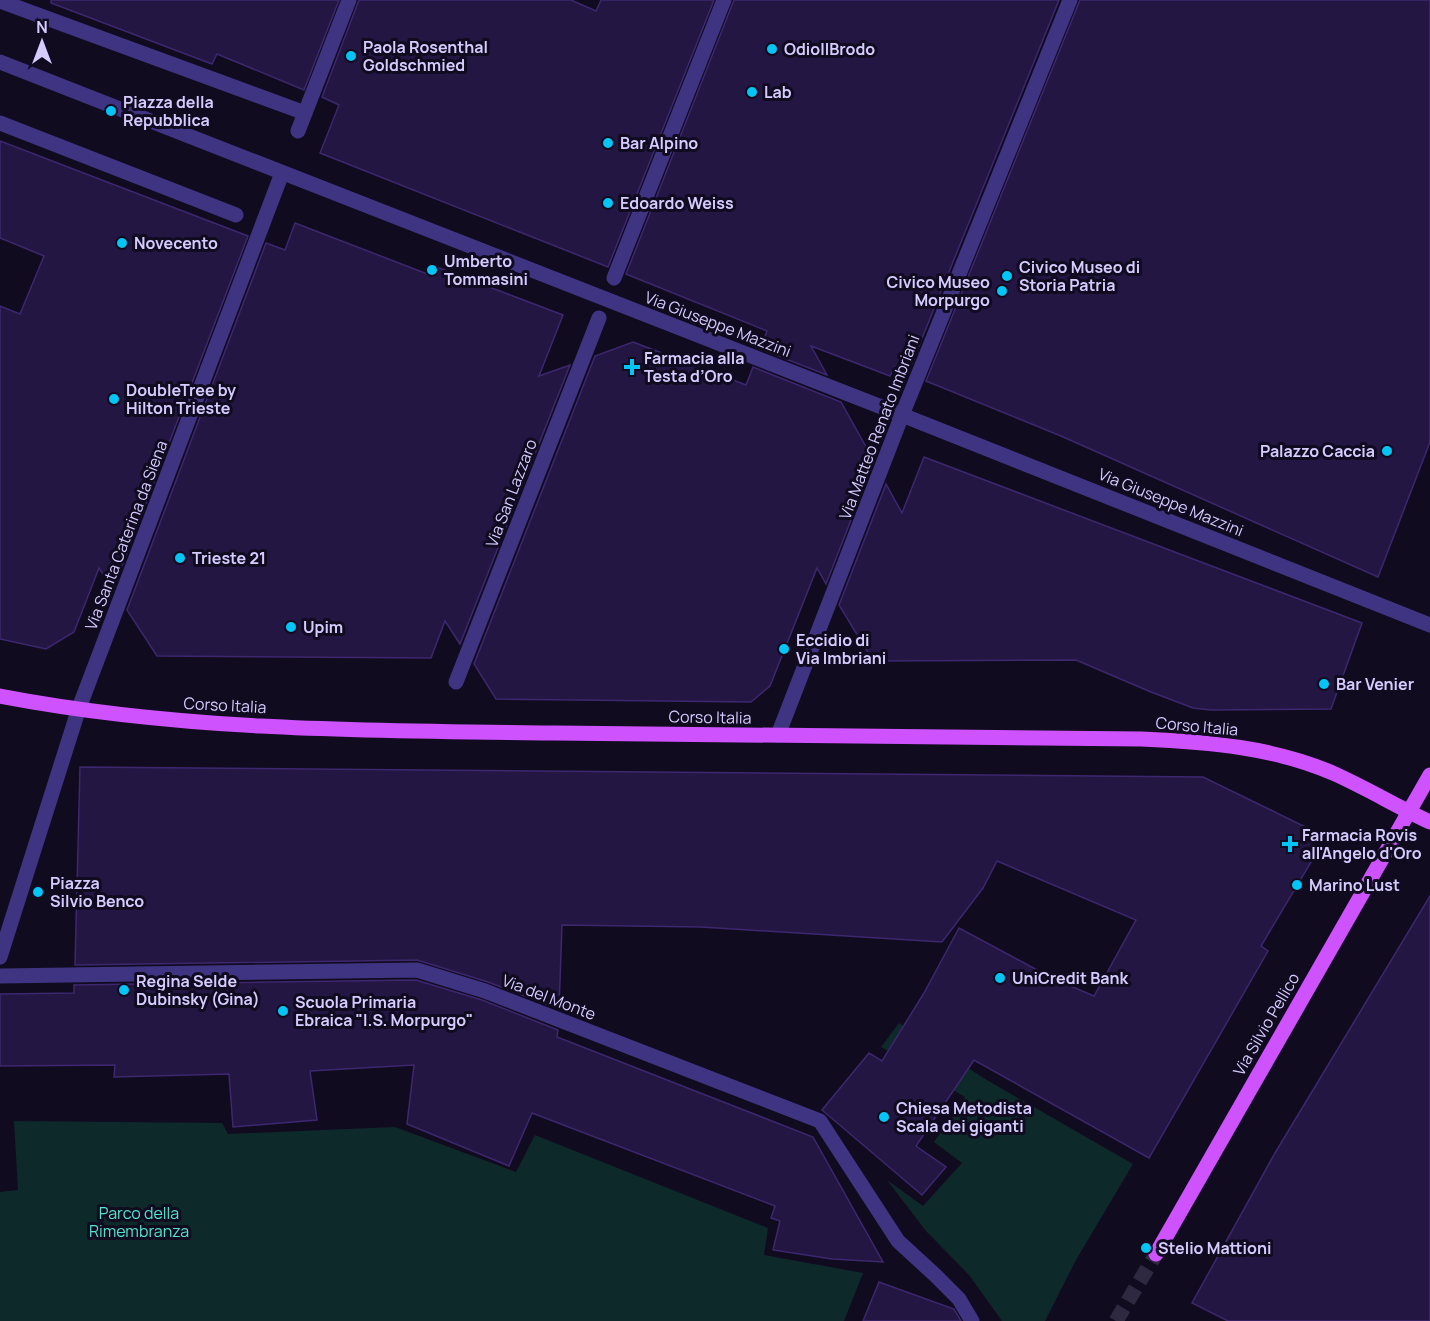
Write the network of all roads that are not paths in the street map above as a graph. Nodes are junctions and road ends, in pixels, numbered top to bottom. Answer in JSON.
{"nodes":[{"id":1,"x":0,"y":0,"type":"edge"},
{"id":2,"x":349,"y":0,"type":"edge"},
{"id":3,"x":724,"y":0,"type":"edge"},
{"id":4,"x":1070,"y":0,"type":"edge"},
{"id":5,"x":0,"y":62,"type":"edge"},
{"id":6,"x":305,"y":114,"type":"junction"},
{"id":7,"x":0,"y":123,"type":"edge"},
{"id":8,"x":298,"y":131,"type":"dead end"},
{"id":9,"x":282,"y":173,"type":"junction"},
{"id":10,"x":236,"y":215,"type":"dead end"},
{"id":11,"x":614,"y":278,"type":"dead end"},
{"id":12,"x":599,"y":318,"type":"dead end"},
{"id":13,"x":902,"y":414,"type":"junction"},
{"id":14,"x":1426,"y":623,"type":"edge"},
{"id":15,"x":456,"y":682,"type":"dead end"},
{"id":16,"x":0,"y":696,"type":"edge"},
{"id":17,"x":80,"y":708,"type":"junction"},
{"id":18,"x":778,"y":735,"type":"junction"},
{"id":19,"x":1430,"y":774,"type":"edge"},
{"id":20,"x":1408,"y":812,"type":"junction"},
{"id":21,"x":1430,"y":822,"type":"edge"},
{"id":22,"x":0,"y":957,"type":"edge"},
{"id":23,"x":0,"y":976,"type":"edge"},
{"id":24,"x":1156,"y":1254,"type":"tunnel mouth"},
{"id":25,"x":972,"y":1321,"type":"edge"}],
"edges":[{"from":1,"to":6,"type":"street"},
{"from":2,"to":6,"type":"street"},
{"from":3,"to":11,"type":"street"},
{"from":4,"to":13,"type":"street","name":"Via Matteo Renato Imbriani"},
{"from":5,"to":9,"type":"street","name":"Via Giuseppe Mazzini"},
{"from":6,"to":8,"type":"street"},
{"from":7,"to":10,"type":"street"},
{"from":9,"to":13,"type":"street","name":"Via Giuseppe Mazzini"},
{"from":9,"to":17,"type":"street","name":"Via Santa Caterina da Siena"},
{"from":12,"to":15,"type":"street","name":"Via San Lazzaro"},
{"from":13,"to":14,"type":"street","name":"Via Giuseppe Mazzini"},
{"from":13,"to":18,"type":"street","name":"Via Matteo Renato Imbriani"},
{"from":16,"to":17,"type":"main road","name":"Corso Italia"},
{"from":17,"to":18,"type":"main road","name":"Corso Italia"},
{"from":17,"to":22,"type":"street"},
{"from":18,"to":20,"type":"main road","name":"Corso Italia"},
{"from":19,"to":20,"type":"main road","name":"Via Silvio Pellico"},
{"from":20,"to":21,"type":"main road","name":"Corso Italia"},
{"from":20,"to":24,"type":"main road","name":"Via Silvio Pellico"},
{"from":23,"to":25,"type":"street","name":"Via del Monte"}]}
